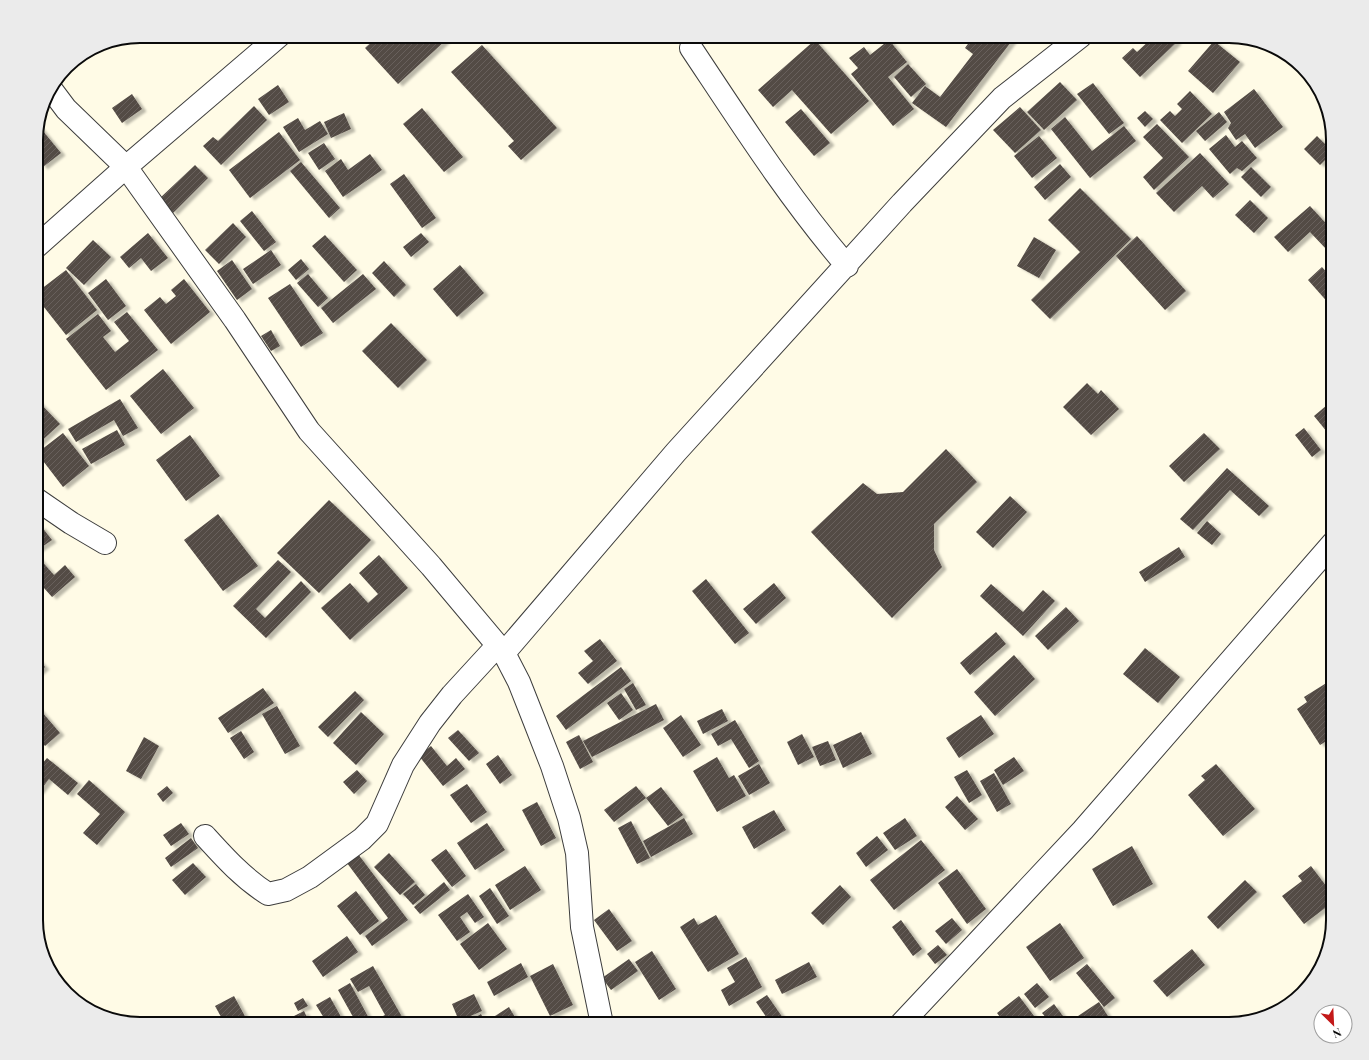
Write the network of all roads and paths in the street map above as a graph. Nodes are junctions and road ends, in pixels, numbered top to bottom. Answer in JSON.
{"nodes":[{"id":1,"x":272,"y":43,"type":"edge"},
{"id":2,"x":1072,"y":43,"type":"edge"},
{"id":3,"x":691,"y":48,"type":"dead end"},
{"id":4,"x":55,"y":94,"type":"edge"},
{"id":5,"x":126,"y":167,"type":"junction"},
{"id":6,"x":43,"y":241,"type":"edge"},
{"id":7,"x":847,"y":266,"type":"junction"},
{"id":8,"x":43,"y":505,"type":"edge"},
{"id":9,"x":105,"y":542,"type":"dead end"},
{"id":10,"x":1326,"y":551,"type":"edge"},
{"id":11,"x":501,"y":650,"type":"junction"},
{"id":12,"x":205,"y":836,"type":"dead end"},
{"id":13,"x":601,"y":1017,"type":"edge"},
{"id":14,"x":908,"y":1017,"type":"edge"}],
"edges":[{"from":1,"to":5,"type":"street"},
{"from":2,"to":7,"type":"street"},
{"from":3,"to":7,"type":"street"},
{"from":4,"to":5,"type":"street"},
{"from":5,"to":6,"type":"street"},
{"from":5,"to":11,"type":"street"},
{"from":7,"to":11,"type":"street"},
{"from":8,"to":9,"type":"street"},
{"from":10,"to":14,"type":"street"},
{"from":11,"to":12,"type":"street"},
{"from":11,"to":13,"type":"street"}]}
